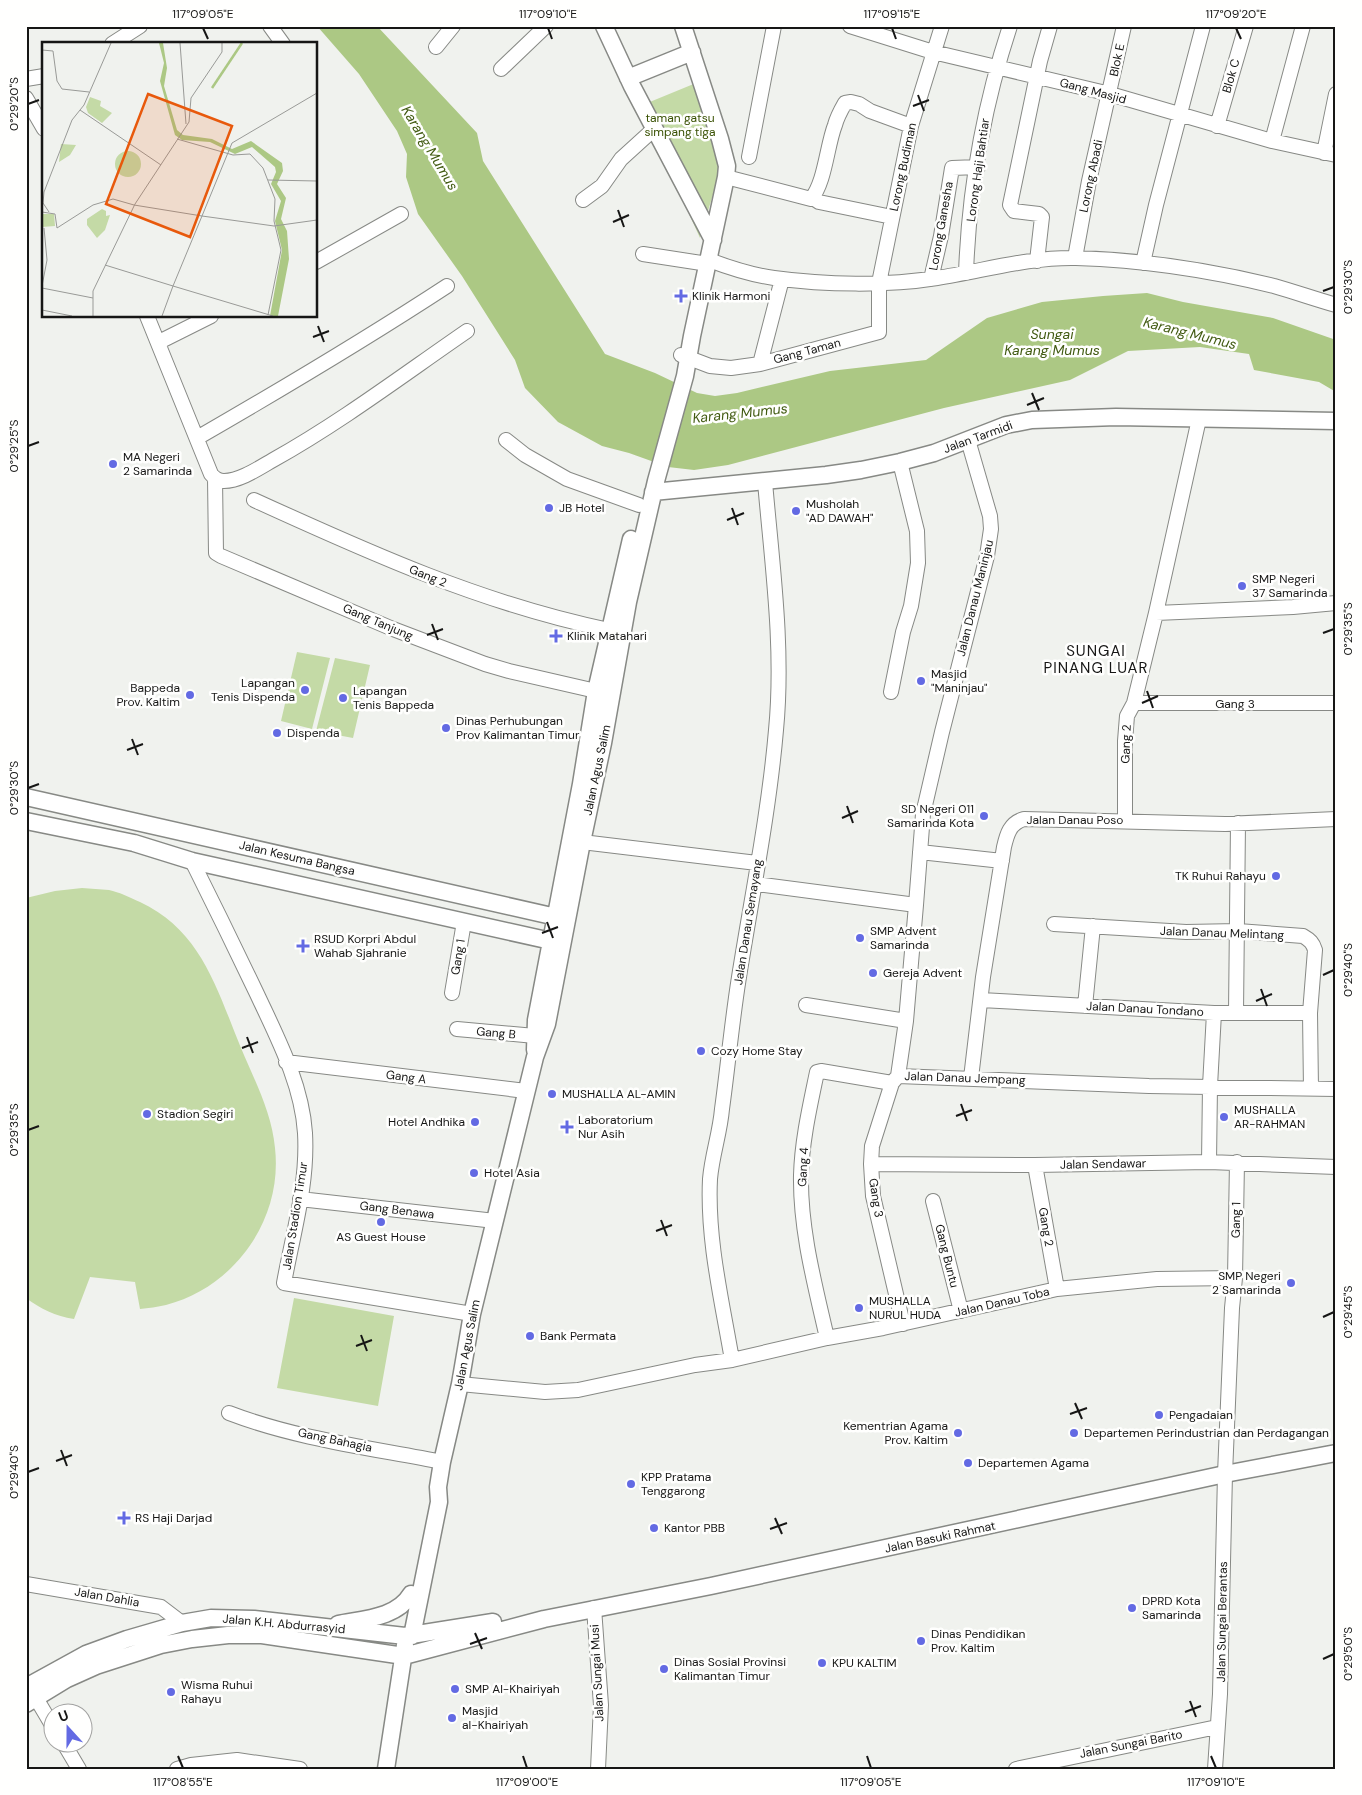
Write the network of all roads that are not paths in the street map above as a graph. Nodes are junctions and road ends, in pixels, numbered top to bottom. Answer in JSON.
{"nodes":[{"id":1,"x":140,"y":26,"type":"edge"},
{"id":2,"x":270,"y":26,"type":"edge"},
{"id":3,"x":453,"y":26,"type":"edge"},
{"id":4,"x":546,"y":26,"type":"edge"},
{"id":5,"x":604,"y":26,"type":"edge"},
{"id":6,"x":683,"y":26,"type":"edge"},
{"id":7,"x":774,"y":26,"type":"edge"},
{"id":8,"x":850,"y":26,"type":"edge"},
{"id":9,"x":942,"y":26,"type":"edge"},
{"id":10,"x":1010,"y":26,"type":"edge"},
{"id":11,"x":1050,"y":26,"type":"edge"},
{"id":12,"x":1124,"y":26,"type":"edge"},
{"id":13,"x":1203,"y":26,"type":"edge"},
{"id":14,"x":1246,"y":26,"type":"edge"},
{"id":15,"x":1303,"y":26,"type":"edge"},
{"id":16,"x":115,"y":42,"type":"edge"},
{"id":17,"x":282,"y":42,"type":"edge"},
{"id":18,"x":436,"y":48,"type":"dead end"},
{"id":19,"x":692,"y":52,"type":"junction"},
{"id":20,"x":933,"y":52,"type":"junction"},
{"id":21,"x":996,"y":68,"type":"junction"},
{"id":22,"x":501,"y":69,"type":"dead end"},
{"id":23,"x":42,"y":76,"type":"edge"},
{"id":24,"x":1037,"y":76,"type":"junction"},
{"id":25,"x":628,"y":78,"type":"junction"},
{"id":26,"x":26,"y":79,"type":"edge"},
{"id":27,"x":1110,"y":94,"type":"junction"},
{"id":28,"x":1336,"y":94,"type":"edge"},
{"id":29,"x":26,"y":98,"type":"edge"},
{"id":30,"x":1180,"y":116,"type":"junction"},
{"id":31,"x":42,"y":126,"type":"edge"},
{"id":32,"x":911,"y":126,"type":"junction"},
{"id":33,"x":1217,"y":126,"type":"junction"},
{"id":34,"x":654,"y":129,"type":"junction"},
{"id":35,"x":1272,"y":141,"type":"junction"},
{"id":36,"x":1330,"y":154,"type":"edge"},
{"id":37,"x":749,"y":157,"type":"dead end"},
{"id":38,"x":978,"y":167,"type":"junction"},
{"id":39,"x":726,"y":177,"type":"junction"},
{"id":40,"x":813,"y":198,"type":"junction"},
{"id":41,"x":583,"y":200,"type":"dead end"},
{"id":42,"x":401,"y":214,"type":"dead end"},
{"id":43,"x":892,"y":217,"type":"junction"},
{"id":44,"x":713,"y":240,"type":"junction"},
{"id":45,"x":644,"y":254,"type":"dead end"},
{"id":46,"x":1075,"y":258,"type":"junction"},
{"id":47,"x":318,"y":261,"type":"edge"},
{"id":48,"x":1037,"y":261,"type":"junction"},
{"id":49,"x":1143,"y":264,"type":"junction"},
{"id":50,"x":707,"y":267,"type":"junction"},
{"id":51,"x":966,"y":273,"type":"junction"},
{"id":52,"x":782,"y":279,"type":"junction"},
{"id":53,"x":931,"y":279,"type":"junction"},
{"id":54,"x":879,"y":283,"type":"junction"},
{"id":55,"x":448,"y":286,"type":"dead end"},
{"id":56,"x":1336,"y":305,"type":"edge"},
{"id":57,"x":148,"y":318,"type":"edge"},
{"id":58,"x":207,"y":318,"type":"edge"},
{"id":59,"x":467,"y":331,"type":"dead end"},
{"id":60,"x":159,"y":342,"type":"junction"},
{"id":61,"x":683,"y":364,"type":"junction"},
{"id":62,"x":760,"y":364,"type":"junction"},
{"id":63,"x":1199,"y":419,"type":"junction"},
{"id":64,"x":1336,"y":421,"type":"edge"},
{"id":65,"x":197,"y":438,"type":"junction"},
{"id":66,"x":506,"y":440,"type":"dead end"},
{"id":67,"x":968,"y":440,"type":"junction"},
{"id":68,"x":900,"y":462,"type":"junction"},
{"id":69,"x":212,"y":475,"type":"junction"},
{"id":70,"x":765,"y":482,"type":"junction"},
{"id":71,"x":651,"y":484,"type":"junction"},
{"id":72,"x":254,"y":500,"type":"dead end"},
{"id":73,"x":639,"y":505,"type":"junction"},
{"id":74,"x":632,"y":557,"type":"junction"},
{"id":75,"x":1336,"y":603,"type":"edge"},
{"id":76,"x":1156,"y":613,"type":"junction"},
{"id":77,"x":609,"y":630,"type":"junction"},
{"id":78,"x":604,"y":692,"type":"junction"},
{"id":79,"x":891,"y":692,"type":"dead end"},
{"id":80,"x":1134,"y":703,"type":"junction"},
{"id":81,"x":1336,"y":703,"type":"edge"},
{"id":82,"x":26,"y":797,"type":"edge"},
{"id":83,"x":51,"y":802,"type":"junction"},
{"id":84,"x":1336,"y":819,"type":"edge"},
{"id":85,"x":1126,"y":820,"type":"junction"},
{"id":86,"x":26,"y":821,"type":"edge"},
{"id":87,"x":1238,"y":823,"type":"junction"},
{"id":88,"x":151,"y":824,"type":"junction"},
{"id":89,"x":45,"y":825,"type":"junction"},
{"id":90,"x":582,"y":842,"type":"junction"},
{"id":91,"x":147,"y":847,"type":"junction"},
{"id":92,"x":920,"y":852,"type":"junction"},
{"id":93,"x":192,"y":861,"type":"junction"},
{"id":94,"x":1002,"y":861,"type":"junction"},
{"id":95,"x":757,"y":863,"type":"junction"},
{"id":96,"x":756,"y":884,"type":"junction"},
{"id":97,"x":916,"y":905,"type":"junction"},
{"id":98,"x":562,"y":918,"type":"junction"},
{"id":99,"x":464,"y":922,"type":"junction"},
{"id":100,"x":1054,"y":924,"type":"dead end"},
{"id":101,"x":1093,"y":926,"type":"junction"},
{"id":102,"x":1238,"y":931,"type":"junction"},
{"id":103,"x":557,"y":942,"type":"junction"},
{"id":104,"x":452,"y":993,"type":"dead end"},
{"id":105,"x":981,"y":1000,"type":"junction"},
{"id":106,"x":806,"y":1005,"type":"dead end"},
{"id":107,"x":1085,"y":1006,"type":"junction"},
{"id":108,"x":1236,"y":1012,"type":"junction"},
{"id":109,"x":1214,"y":1013,"type":"junction"},
{"id":110,"x":1310,"y":1013,"type":"junction"},
{"id":111,"x":906,"y":1021,"type":"junction"},
{"id":112,"x":457,"y":1029,"type":"dead end"},
{"id":113,"x":535,"y":1036,"type":"junction"},
{"id":114,"x":534,"y":1057,"type":"junction"},
{"id":115,"x":286,"y":1062,"type":"junction"},
{"id":116,"x":971,"y":1078,"type":"junction"},
{"id":117,"x":895,"y":1079,"type":"junction"},
{"id":118,"x":1210,"y":1086,"type":"junction"},
{"id":119,"x":1311,"y":1089,"type":"junction"},
{"id":120,"x":1336,"y":1089,"type":"edge"},
{"id":121,"x":526,"y":1091,"type":"junction"},
{"id":122,"x":1209,"y":1162,"type":"junction"},
{"id":123,"x":1236,"y":1162,"type":"junction"},
{"id":124,"x":871,"y":1164,"type":"junction"},
{"id":125,"x":1035,"y":1165,"type":"junction"},
{"id":126,"x":1336,"y":1167,"type":"edge"},
{"id":127,"x":300,"y":1198,"type":"junction"},
{"id":128,"x":933,"y":1201,"type":"dead end"},
{"id":129,"x":495,"y":1221,"type":"junction"},
{"id":130,"x":1235,"y":1278,"type":"junction"},
{"id":131,"x":1057,"y":1289,"type":"junction"},
{"id":132,"x":961,"y":1311,"type":"junction"},
{"id":133,"x":472,"y":1314,"type":"junction"},
{"id":134,"x":903,"y":1324,"type":"junction"},
{"id":135,"x":827,"y":1338,"type":"junction"},
{"id":136,"x":732,"y":1360,"type":"junction"},
{"id":137,"x":460,"y":1384,"type":"junction"},
{"id":138,"x":229,"y":1413,"type":"dead end"},
{"id":139,"x":1336,"y":1453,"type":"edge"},
{"id":140,"x":442,"y":1462,"type":"junction"},
{"id":141,"x":1224,"y":1474,"type":"junction"},
{"id":142,"x":438,"y":1487,"type":"junction"},
{"id":143,"x":26,"y":1584,"type":"edge"},
{"id":144,"x":412,"y":1594,"type":"junction"},
{"id":145,"x":594,"y":1608,"type":"junction"},
{"id":146,"x":544,"y":1619,"type":"junction"},
{"id":147,"x":182,"y":1623,"type":"junction"},
{"id":148,"x":318,"y":1628,"type":"junction"},
{"id":149,"x":409,"y":1636,"type":"junction"},
{"id":150,"x":404,"y":1656,"type":"junction"},
{"id":151,"x":30,"y":1696,"type":"edge"},
{"id":152,"x":42,"y":1712,"type":"edge"},
{"id":153,"x":1217,"y":1727,"type":"junction"},
{"id":154,"x":69,"y":1752,"type":"edge"},
{"id":155,"x":79,"y":1769,"type":"edge"},
{"id":156,"x":177,"y":1769,"type":"edge"},
{"id":157,"x":300,"y":1769,"type":"edge"},
{"id":158,"x":386,"y":1769,"type":"edge"},
{"id":159,"x":598,"y":1769,"type":"edge"},
{"id":160,"x":1016,"y":1769,"type":"edge"},
{"id":161,"x":1215,"y":1769,"type":"edge"}],
"edges":[{"from":1,"to":16,"type":"street"},
{"from":2,"to":17,"type":"street"},
{"from":3,"to":18,"type":"street"},
{"from":4,"to":22,"type":"street"},
{"from":5,"to":25,"type":"street"},
{"from":6,"to":19,"type":"street"},
{"from":7,"to":37,"type":"street"},
{"from":8,"to":20,"type":"street","name":"Gang Masjid"},
{"from":9,"to":20,"type":"street","name":"Lorong Budiman"},
{"from":10,"to":21,"type":"street","name":"Lorong Haji Bahtiar"},
{"from":11,"to":24,"type":"street"},
{"from":12,"to":27,"type":"street","name":"Blok E"},
{"from":13,"to":30,"type":"street"},
{"from":14,"to":33,"type":"street","name":"Blok C"},
{"from":15,"to":35,"type":"street"},
{"from":19,"to":25,"type":"street"},
{"from":19,"to":39,"type":"street"},
{"from":20,"to":21,"type":"street","name":"Gang Masjid"},
{"from":20,"to":32,"type":"street","name":"Lorong Budiman"},
{"from":21,"to":24,"type":"street","name":"Gang Masjid"},
{"from":21,"to":38,"type":"street","name":"Lorong Haji Bahtiar"},
{"from":23,"to":26,"type":"street"},
{"from":24,"to":27,"type":"street","name":"Gang Masjid"},
{"from":24,"to":48,"type":"street"},
{"from":25,"to":34,"type":"street"},
{"from":27,"to":30,"type":"street","name":"Gang Masjid"},
{"from":27,"to":46,"type":"street","name":"Lorong Abadi"},
{"from":28,"to":36,"type":"street"},
{"from":29,"to":31,"type":"street"},
{"from":30,"to":33,"type":"street","name":"Gang Masjid"},
{"from":30,"to":49,"type":"street"},
{"from":32,"to":40,"type":"street"},
{"from":32,"to":43,"type":"street","name":"Lorong Budiman"},
{"from":33,"to":35,"type":"street","name":"Gang Masjid"},
{"from":34,"to":41,"type":"street"},
{"from":34,"to":44,"type":"street"},
{"from":35,"to":36,"type":"street","name":"Gang Masjid"},
{"from":38,"to":51,"type":"street","name":"Lorong Haji Bahtiar"},
{"from":38,"to":53,"type":"street","name":"Lorong Ganesha"},
{"from":39,"to":40,"type":"street"},
{"from":39,"to":44,"type":"street"},
{"from":40,"to":43,"type":"street"},
{"from":42,"to":47,"type":"street"},
{"from":43,"to":54,"type":"street","name":"Lorong Budiman"},
{"from":44,"to":50,"type":"street"},
{"from":45,"to":50,"type":"street"},
{"from":46,"to":48,"type":"street"},
{"from":46,"to":49,"type":"street"},
{"from":48,"to":51,"type":"street"},
{"from":49,"to":56,"type":"street"},
{"from":50,"to":52,"type":"street"},
{"from":50,"to":61,"type":"street"},
{"from":51,"to":53,"type":"street"},
{"from":52,"to":54,"type":"street"},
{"from":52,"to":62,"type":"street"},
{"from":53,"to":54,"type":"street"},
{"from":54,"to":62,"type":"street","name":"Gang Taman"},
{"from":55,"to":65,"type":"street"},
{"from":57,"to":60,"type":"street"},
{"from":58,"to":60,"type":"street"},
{"from":59,"to":69,"type":"street"},
{"from":60,"to":65,"type":"street"},
{"from":61,"to":62,"type":"street","name":"Gang Taman"},
{"from":61,"to":71,"type":"street"},
{"from":63,"to":64,"type":"street","name":"Jalan Tarmidi"},
{"from":63,"to":67,"type":"street","name":"Jalan Tarmidi"},
{"from":63,"to":76,"type":"street","name":"Gang 2"},
{"from":65,"to":69,"type":"street"},
{"from":66,"to":73,"type":"street"},
{"from":67,"to":68,"type":"street","name":"Jalan Tarmidi"},
{"from":67,"to":92,"type":"street","name":"Jalan Danau Maninjau"},
{"from":68,"to":70,"type":"street","name":"Jalan Tarmidi"},
{"from":68,"to":79,"type":"street"},
{"from":69,"to":78,"type":"street","name":"Gang Tanjung"},
{"from":70,"to":71,"type":"street","name":"Jalan Tarmidi"},
{"from":70,"to":95,"type":"street","name":"Jalan Danau Semayang"},
{"from":71,"to":73,"type":"street","name":"Jalan Agus Salim"},
{"from":71,"to":74,"type":"street","name":"Jalan Agus Salim"},
{"from":72,"to":77,"type":"street","name":"Gang 2"},
{"from":73,"to":74,"type":"street","name":"Jalan Agus Salim"},
{"from":74,"to":77,"type":"street","name":"Jalan Agus Salim"},
{"from":74,"to":78,"type":"street","name":"Jalan Agus Salim"},
{"from":75,"to":76,"type":"street"},
{"from":76,"to":80,"type":"street","name":"Gang 2"},
{"from":77,"to":78,"type":"street","name":"Jalan Agus Salim"},
{"from":78,"to":90,"type":"street","name":"Jalan Agus Salim"},
{"from":78,"to":98,"type":"street","name":"Jalan Agus Salim"},
{"from":80,"to":81,"type":"street","name":"Gang 3"},
{"from":80,"to":85,"type":"street","name":"Gang 2"},
{"from":82,"to":83,"type":"street","name":"Jalan Kesuma Bangsa"},
{"from":83,"to":88,"type":"street","name":"Jalan Kesuma Bangsa"},
{"from":83,"to":89,"type":"street"},
{"from":84,"to":87,"type":"street","name":"Jalan Danau Poso"},
{"from":85,"to":87,"type":"street","name":"Jalan Danau Poso"},
{"from":85,"to":94,"type":"street","name":"Jalan Danau Poso"},
{"from":86,"to":89,"type":"street","name":"Jalan Kesuma Bangsa"},
{"from":87,"to":102,"type":"street"},
{"from":88,"to":91,"type":"street"},
{"from":88,"to":98,"type":"street","name":"Jalan Kesuma Bangsa"},
{"from":89,"to":91,"type":"street","name":"Jalan Kesuma Bangsa"},
{"from":90,"to":95,"type":"street"},
{"from":90,"to":98,"type":"street","name":"Jalan Agus Salim"},
{"from":91,"to":93,"type":"street","name":"Jalan Kesuma Bangsa"},
{"from":92,"to":94,"type":"street"},
{"from":92,"to":97,"type":"street","name":"Jalan Danau Maninjau"},
{"from":93,"to":99,"type":"street","name":"Jalan Kesuma Bangsa"},
{"from":93,"to":115,"type":"street","name":"Jalan Stadion Timur"},
{"from":94,"to":105,"type":"street","name":"Jalan Danau Poso"},
{"from":95,"to":96,"type":"street","name":"Jalan Danau Semayang"},
{"from":96,"to":97,"type":"street"},
{"from":96,"to":136,"type":"street","name":"Jalan Danau Semayang"},
{"from":97,"to":111,"type":"street","name":"Jalan Danau Jempang"},
{"from":98,"to":103,"type":"street","name":"Jalan Agus Salim"},
{"from":99,"to":103,"type":"street","name":"Jalan Kesuma Bangsa"},
{"from":99,"to":104,"type":"street","name":"Gang 1"},
{"from":100,"to":101,"type":"street","name":"Jalan Danau Melintang"},
{"from":101,"to":102,"type":"street","name":"Jalan Danau Melintang"},
{"from":101,"to":107,"type":"street"},
{"from":102,"to":108,"type":"street"},
{"from":102,"to":110,"type":"street","name":"Jalan Danau Melintang"},
{"from":103,"to":113,"type":"street","name":"Jalan Agus Salim"},
{"from":103,"to":114,"type":"street","name":"Jalan Agus Salim"},
{"from":105,"to":107,"type":"street","name":"Jalan Danau Tondano"},
{"from":105,"to":116,"type":"street","name":"Jalan Danau Poso"},
{"from":106,"to":111,"type":"street"},
{"from":107,"to":109,"type":"street","name":"Jalan Danau Tondano"},
{"from":108,"to":109,"type":"street","name":"Jalan Danau Tondano"},
{"from":108,"to":110,"type":"street","name":"Jalan Danau Tondano"},
{"from":109,"to":118,"type":"street"},
{"from":110,"to":119,"type":"street","name":"Jalan Danau Melintang"},
{"from":111,"to":117,"type":"street","name":"Jalan Danau Jempang"},
{"from":112,"to":113,"type":"street","name":"Gang B"},
{"from":113,"to":114,"type":"street","name":"Jalan Agus Salim"},
{"from":114,"to":121,"type":"street","name":"Jalan Agus Salim"},
{"from":115,"to":121,"type":"street","name":"Gang A"},
{"from":115,"to":127,"type":"street","name":"Jalan Stadion Timur"},
{"from":116,"to":117,"type":"street","name":"Jalan Danau Jempang"},
{"from":116,"to":118,"type":"street","name":"Jalan Danau Jempang"},
{"from":117,"to":124,"type":"street","name":"Gang 3"},
{"from":117,"to":135,"type":"street","name":"Gang 4"},
{"from":118,"to":119,"type":"street","name":"Jalan Danau Jempang"},
{"from":118,"to":122,"type":"street"},
{"from":119,"to":120,"type":"street","name":"Jalan Danau Jempang"},
{"from":121,"to":129,"type":"street","name":"Jalan Agus Salim"},
{"from":122,"to":123,"type":"street","name":"Jalan Sendawar"},
{"from":122,"to":125,"type":"street","name":"Jalan Sendawar"},
{"from":123,"to":126,"type":"street","name":"Jalan Sendawar"},
{"from":123,"to":130,"type":"street","name":"Gang 1"},
{"from":124,"to":125,"type":"street","name":"Jalan Sendawar"},
{"from":124,"to":134,"type":"street","name":"Gang 3"},
{"from":125,"to":131,"type":"street","name":"Gang 2"},
{"from":127,"to":129,"type":"street","name":"Gang Benawa"},
{"from":127,"to":133,"type":"street","name":"Jalan Stadion Timur"},
{"from":128,"to":132,"type":"street","name":"Gang Buntu"},
{"from":129,"to":133,"type":"street","name":"Jalan Agus Salim"},
{"from":130,"to":131,"type":"street","name":"Jalan Danau Toba"},
{"from":130,"to":141,"type":"street"},
{"from":131,"to":132,"type":"street","name":"Jalan Danau Toba"},
{"from":132,"to":134,"type":"street","name":"Jalan Danau Toba"},
{"from":133,"to":137,"type":"street","name":"Jalan Agus Salim"},
{"from":134,"to":135,"type":"street","name":"Jalan Danau Toba"},
{"from":135,"to":136,"type":"street","name":"Jalan Danau Toba"},
{"from":136,"to":137,"type":"street","name":"Jalan Danau Toba"},
{"from":137,"to":140,"type":"street","name":"Jalan Agus Salim"},
{"from":138,"to":140,"type":"street","name":"Gang Bahagia"},
{"from":139,"to":141,"type":"street","name":"Jalan Basuki Rahmat"},
{"from":140,"to":142,"type":"street","name":"Jalan Agus Salim"},
{"from":141,"to":145,"type":"street","name":"Jalan Basuki Rahmat"},
{"from":141,"to":153,"type":"street","name":"Jalan Sungai Berantas"},
{"from":142,"to":144,"type":"street"},
{"from":142,"to":149,"type":"street","name":"Jalan Agus Salim"},
{"from":143,"to":147,"type":"street","name":"Jalan Dahlia"},
{"from":144,"to":148,"type":"street"},
{"from":144,"to":149,"type":"street"},
{"from":145,"to":146,"type":"street","name":"Jalan Basuki Rahmat"},
{"from":145,"to":159,"type":"street","name":"Jalan Sungai Musi"},
{"from":146,"to":149,"type":"street","name":"Jalan Basuki Rahmat"},
{"from":146,"to":150,"type":"street","name":"Jalan Basuki Rahmat"},
{"from":147,"to":148,"type":"street","name":"Jalan K.H. Abdurrasyid"},
{"from":147,"to":151,"type":"street","name":"Jalan K.H. Abdurrasyid"},
{"from":148,"to":149,"type":"street","name":"Jalan K.H. Abdurrasyid"},
{"from":149,"to":150,"type":"street","name":"Jalan Agus Salim"},
{"from":150,"to":151,"type":"street","name":"Jalan K.H. Abdurrasyid"},
{"from":150,"to":158,"type":"street","name":"Jalan Agus Salim"},
{"from":151,"to":152,"type":"street"},
{"from":153,"to":160,"type":"street","name":"Jalan Sungai Barito"},
{"from":153,"to":161,"type":"street","name":"Jalan Sungai Berantas"},
{"from":154,"to":155,"type":"street"},
{"from":156,"to":157,"type":"street"}]}
